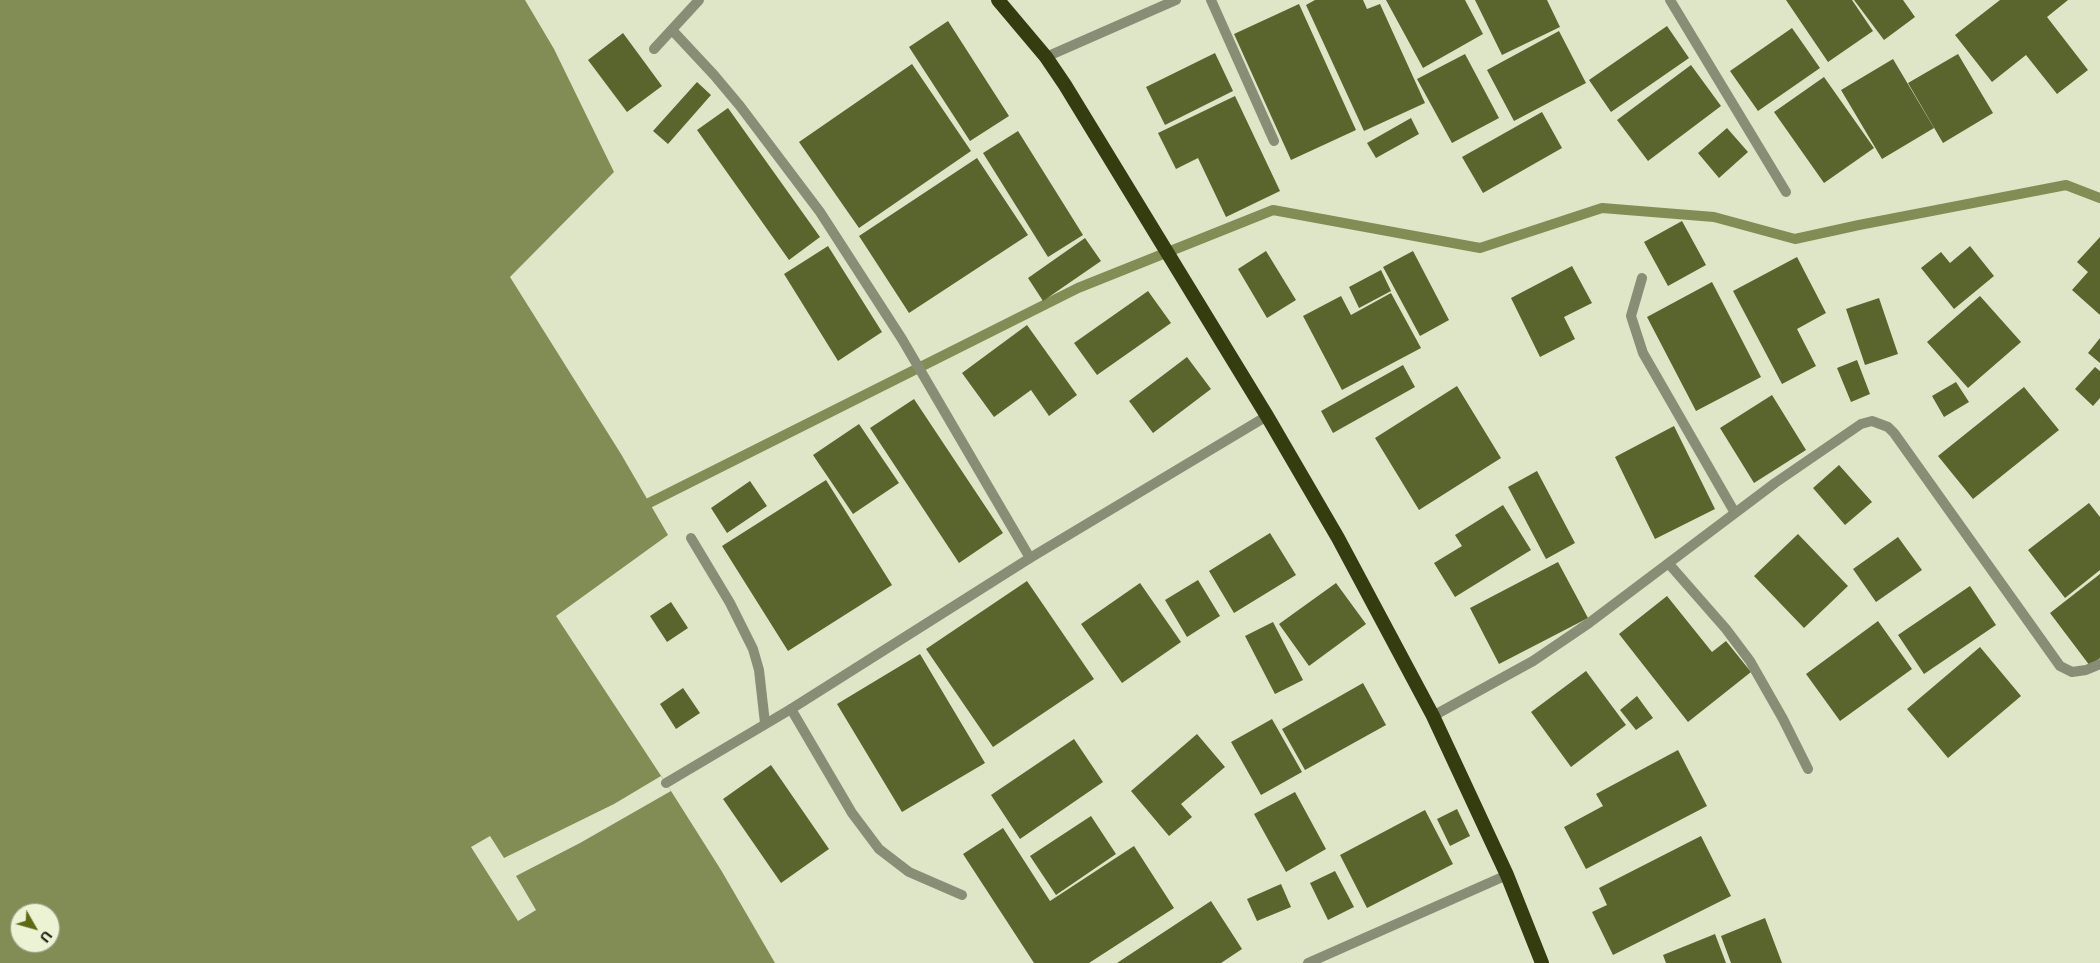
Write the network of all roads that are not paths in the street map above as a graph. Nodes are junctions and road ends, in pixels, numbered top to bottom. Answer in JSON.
{"nodes":[{"id":1,"x":700,"y":0,"type":"edge"},
{"id":2,"x":998,"y":0,"type":"edge"},
{"id":3,"x":1176,"y":0,"type":"edge"},
{"id":4,"x":1211,"y":0,"type":"edge"},
{"id":5,"x":1670,"y":0,"type":"edge"},
{"id":6,"x":672,"y":30,"type":"junction"},
{"id":7,"x":654,"y":49,"type":"dead end"},
{"id":8,"x":1046,"y":57,"type":"junction"},
{"id":9,"x":1274,"y":141,"type":"dead end"},
{"id":10,"x":1786,"y":192,"type":"dead end"},
{"id":11,"x":1642,"y":278,"type":"dead end"},
{"id":12,"x":1268,"y":416,"type":"junction"},
{"id":13,"x":1735,"y":513,"type":"junction"},
{"id":14,"x":691,"y":538,"type":"dead end"},
{"id":15,"x":1030,"y":558,"type":"junction"},
{"id":16,"x":1668,"y":564,"type":"junction"},
{"id":17,"x":2100,"y":664,"type":"edge"},
{"id":18,"x":791,"y":709,"type":"junction"},
{"id":19,"x":1433,"y":716,"type":"junction"},
{"id":20,"x":765,"y":724,"type":"junction"},
{"id":21,"x":1808,"y":769,"type":"dead end"},
{"id":22,"x":666,"y":783,"type":"dead end"},
{"id":23,"x":1506,"y":875,"type":"junction"},
{"id":24,"x":962,"y":895,"type":"dead end"},
{"id":25,"x":1308,"y":963,"type":"edge"},
{"id":26,"x":1542,"y":963,"type":"edge"}],
"edges":[{"from":1,"to":6,"type":"street"},
{"from":2,"to":8,"type":"highway"},
{"from":3,"to":8,"type":"street"},
{"from":4,"to":9,"type":"street"},
{"from":5,"to":10,"type":"street"},
{"from":6,"to":7,"type":"street"},
{"from":6,"to":15,"type":"street"},
{"from":8,"to":12,"type":"highway"},
{"from":11,"to":13,"type":"street"},
{"from":12,"to":15,"type":"street"},
{"from":12,"to":19,"type":"highway"},
{"from":13,"to":16,"type":"street"},
{"from":13,"to":17,"type":"street"},
{"from":14,"to":20,"type":"street"},
{"from":15,"to":18,"type":"street"},
{"from":16,"to":19,"type":"street"},
{"from":16,"to":21,"type":"street"},
{"from":18,"to":20,"type":"street"},
{"from":18,"to":24,"type":"street"},
{"from":19,"to":23,"type":"highway"},
{"from":20,"to":22,"type":"street"},
{"from":23,"to":25,"type":"street"},
{"from":23,"to":26,"type":"highway"}]}
